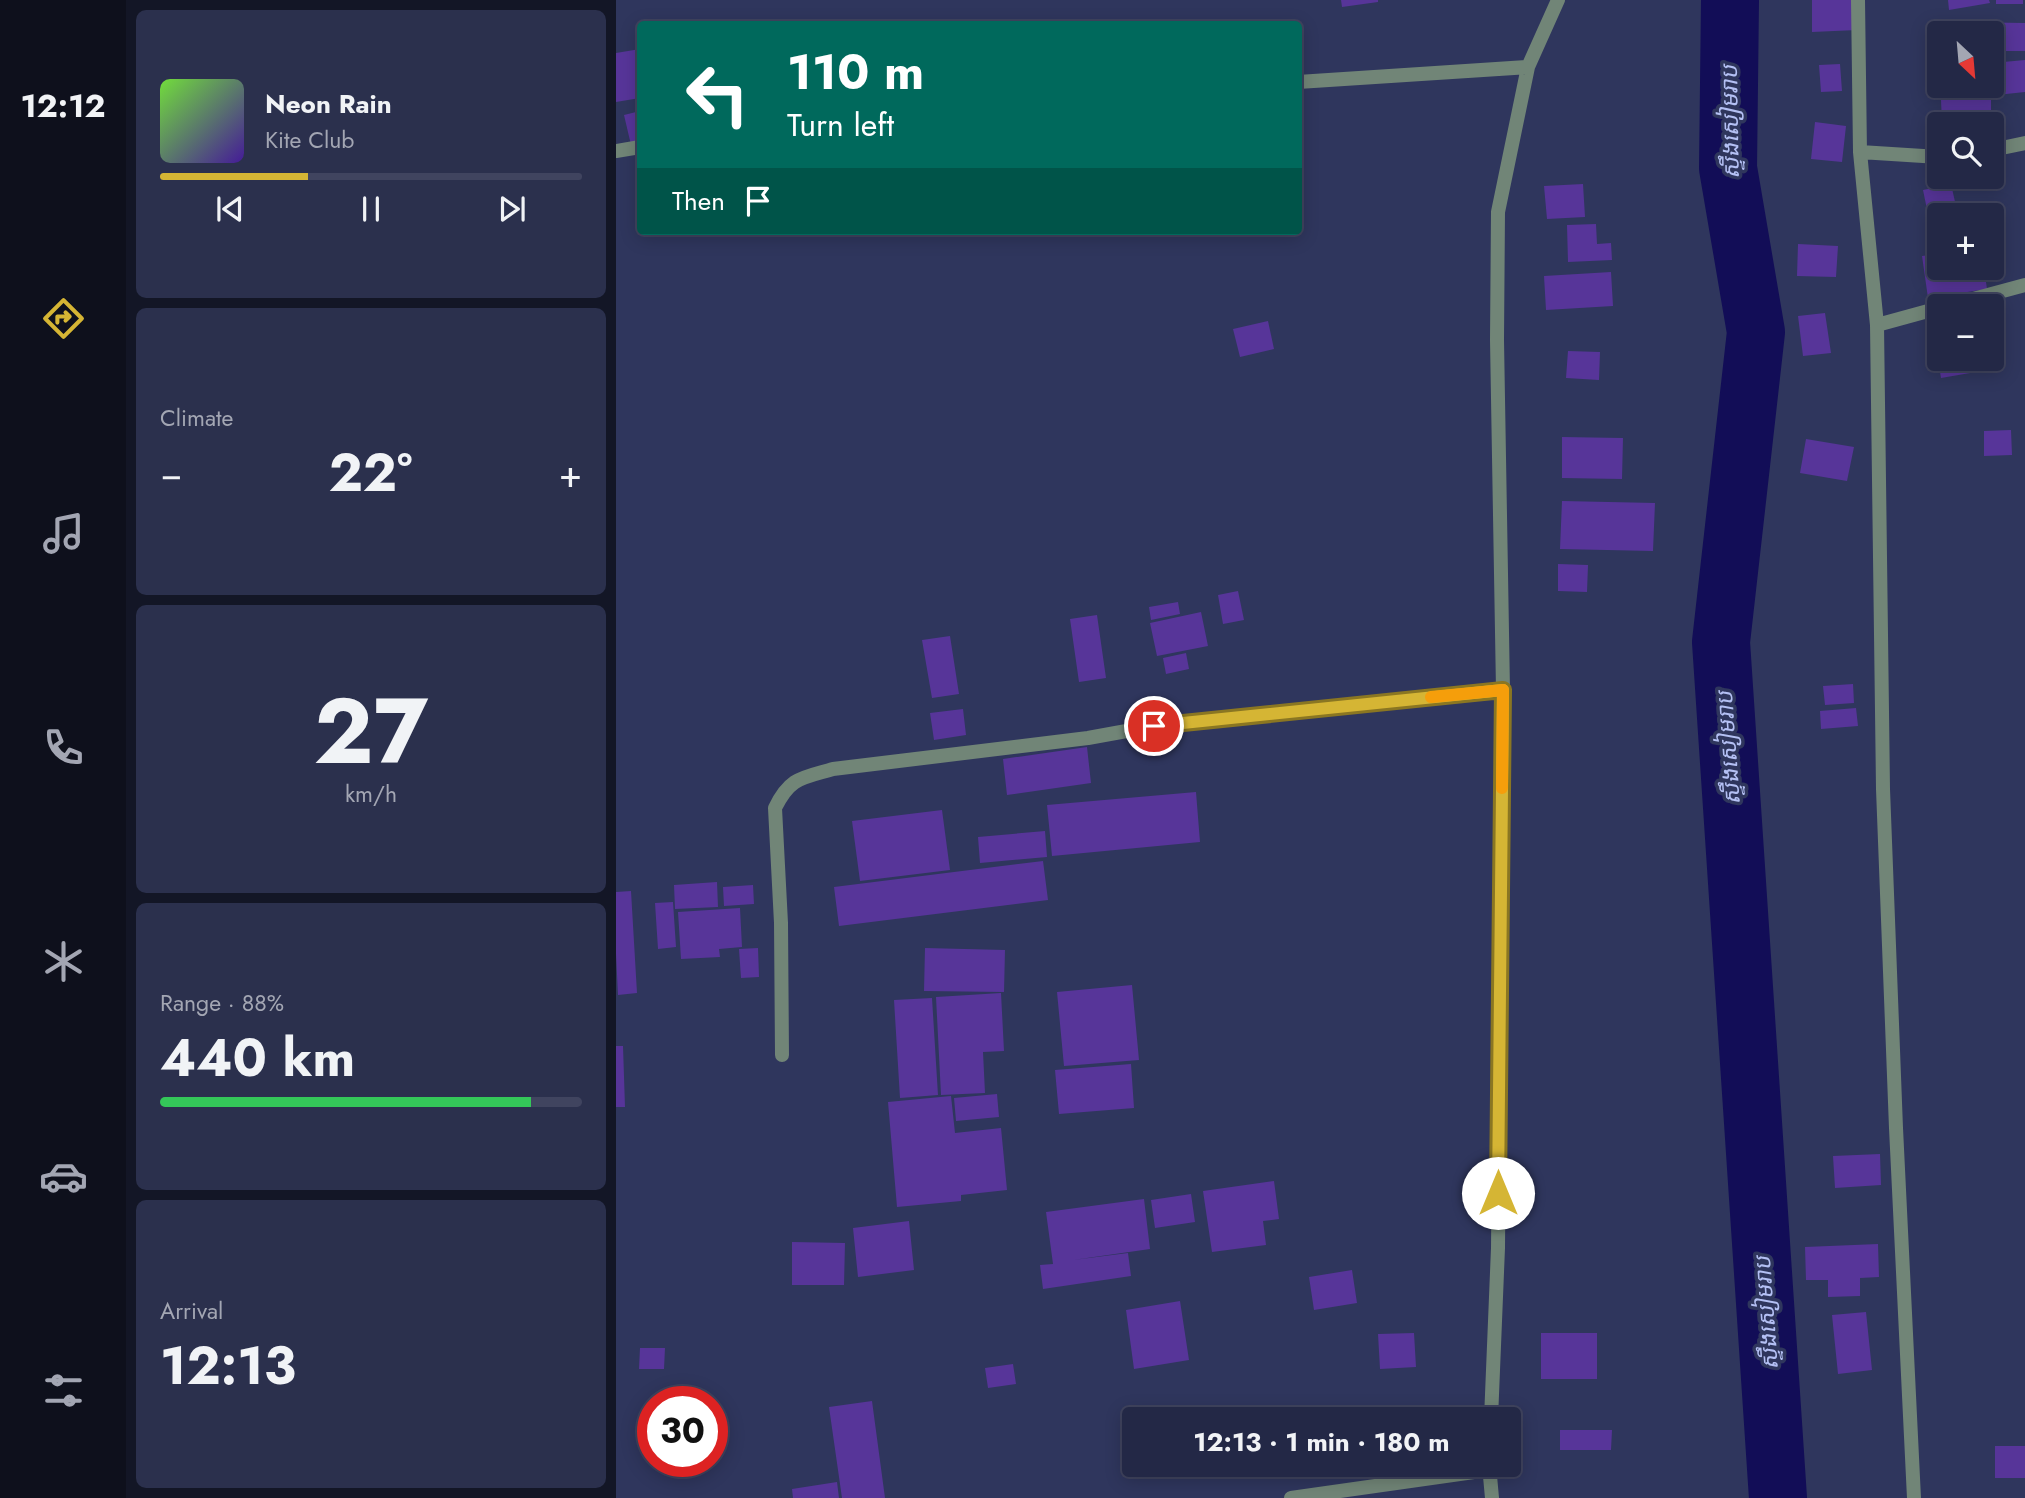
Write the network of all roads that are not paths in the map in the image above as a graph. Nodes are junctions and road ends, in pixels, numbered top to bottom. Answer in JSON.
{"nodes":[{"id":1,"x":1558,"y":0,"type":"edge"},
{"id":2,"x":1858,"y":0,"type":"edge"},
{"id":3,"x":1528,"y":67,"type":"junction"},
{"id":4,"x":1302,"y":82,"type":"edge"},
{"id":5,"x":2025,"y":143,"type":"edge"},
{"id":6,"x":2004,"y":147,"type":"edge"},
{"id":7,"x":637,"y":148,"type":"edge"},
{"id":8,"x":616,"y":151,"type":"edge"},
{"id":9,"x":1860,"y":152,"type":"junction"},
{"id":10,"x":1927,"y":156,"type":"edge"},
{"id":11,"x":2025,"y":285,"type":"edge"},
{"id":12,"x":1992,"y":294,"type":"edge"},
{"id":13,"x":1927,"y":311,"type":"edge"},
{"id":14,"x":1877,"y":325,"type":"junction"},
{"id":15,"x":1503,"y":690,"type":"junction"},
{"id":16,"x":782,"y":1055,"type":"dead end"},
{"id":17,"x":1491,"y":1407,"type":"edge"},
{"id":18,"x":1429,"y":1477,"type":"edge"},
{"id":19,"x":1489,"y":1477,"type":"edge"},
{"id":20,"x":1291,"y":1498,"type":"edge"},
{"id":21,"x":1492,"y":1498,"type":"edge"},
{"id":22,"x":1914,"y":1498,"type":"edge"}],
"edges":[{"from":1,"to":3,"type":"street"},
{"from":2,"to":9,"type":"street"},
{"from":3,"to":4,"type":"street"},
{"from":3,"to":15,"type":"street"},
{"from":5,"to":6,"type":"street"},
{"from":7,"to":8,"type":"street"},
{"from":9,"to":10,"type":"street"},
{"from":9,"to":14,"type":"street"},
{"from":11,"to":12,"type":"street"},
{"from":13,"to":14,"type":"street"},
{"from":14,"to":22,"type":"street"},
{"from":15,"to":16,"type":"street"},
{"from":15,"to":17,"type":"street"},
{"from":18,"to":20,"type":"street"},
{"from":19,"to":21,"type":"street"}]}
